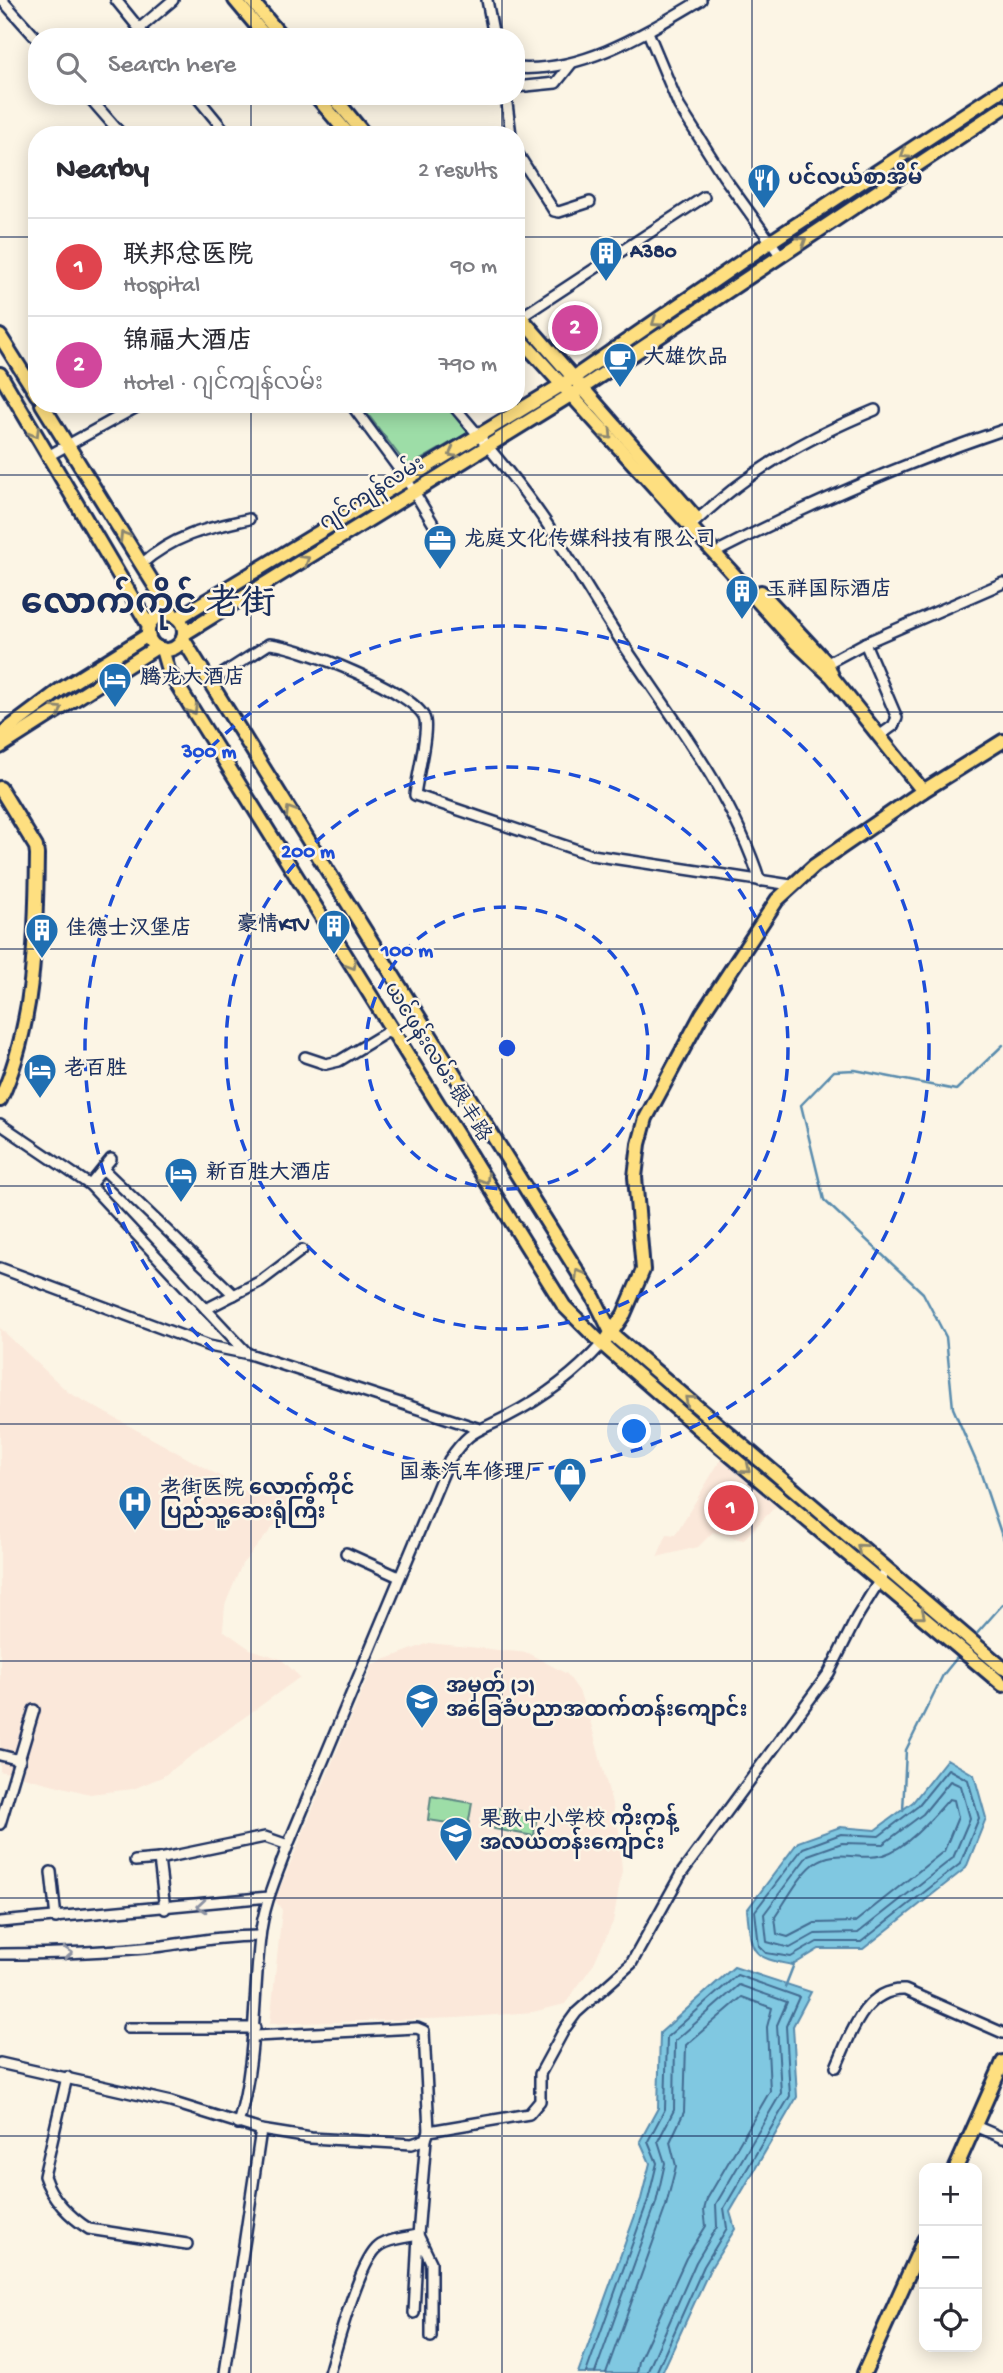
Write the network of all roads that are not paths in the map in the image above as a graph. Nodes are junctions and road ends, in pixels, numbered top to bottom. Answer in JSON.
{"nodes":[{"id":1,"x":2,"y":0,"type":"edge"},
{"id":2,"x":116,"y":0,"type":"edge"},
{"id":3,"x":173,"y":0,"type":"edge"},
{"id":4,"x":235,"y":0,"type":"edge"},
{"id":5,"x":251,"y":0,"type":"edge"},
{"id":6,"x":487,"y":0,"type":"edge"},
{"id":7,"x":701,"y":0,"type":"edge"},
{"id":8,"x":139,"y":28,"type":"edge"},
{"id":9,"x":141,"y":28,"type":"edge"},
{"id":10,"x":258,"y":28,"type":"edge"},
{"id":11,"x":274,"y":28,"type":"edge"},
{"id":12,"x":492,"y":28,"type":"edge"},
{"id":13,"x":28,"y":29,"type":"edge"},
{"id":14,"x":648,"y":32,"type":"junction"},
{"id":15,"x":572,"y":64,"type":"junction"},
{"id":16,"x":525,"y":67,"type":"edge"},
{"id":17,"x":525,"y":86,"type":"edge"},
{"id":18,"x":1003,"y":89,"type":"edge"},
{"id":19,"x":96,"y":105,"type":"edge"},
{"id":20,"x":203,"y":105,"type":"edge"},
{"id":21,"x":324,"y":105,"type":"edge"},
{"id":22,"x":340,"y":105,"type":"edge"},
{"id":23,"x":507,"y":105,"type":"edge"},
{"id":24,"x":1003,"y":108,"type":"edge"},
{"id":25,"x":114,"y":126,"type":"edge"},
{"id":26,"x":221,"y":126,"type":"edge"},
{"id":27,"x":341,"y":126,"type":"edge"},
{"id":28,"x":358,"y":126,"type":"edge"},
{"id":29,"x":510,"y":126,"type":"edge"},
{"id":30,"x":937,"y":133,"type":"junction"},
{"id":31,"x":944,"y":147,"type":"junction"},
{"id":32,"x":525,"y":165,"type":"edge"},
{"id":33,"x":871,"y":176,"type":"junction"},
{"id":34,"x":878,"y":190,"type":"junction"},
{"id":35,"x":704,"y":197,"type":"dead end"},
{"id":36,"x":590,"y":202,"type":"dead end"},
{"id":37,"x":770,"y":242,"type":"junction"},
{"id":38,"x":780,"y":255,"type":"junction"},
{"id":39,"x":731,"y":269,"type":"junction"},
{"id":40,"x":739,"y":282,"type":"junction"},
{"id":41,"x":688,"y":300,"type":"junction"},
{"id":42,"x":525,"y":312,"type":"edge"},
{"id":43,"x":696,"y":312,"type":"junction"},
{"id":44,"x":525,"y":326,"type":"edge"},
{"id":45,"x":0,"y":336,"type":"edge"},
{"id":46,"x":525,"y":342,"type":"edge"},
{"id":47,"x":634,"y":345,"type":"junction"},
{"id":48,"x":0,"y":374,"type":"edge"},
{"id":49,"x":28,"y":381,"type":"edge"},
{"id":50,"x":567,"y":381,"type":"junction"},
{"id":51,"x":577,"y":392,"type":"junction"},
{"id":52,"x":875,"y":410,"type":"dead end"},
{"id":53,"x":525,"y":412,"type":"edge"},
{"id":54,"x":48,"y":413,"type":"edge"},
{"id":55,"x":125,"y":413,"type":"edge"},
{"id":56,"x":358,"y":413,"type":"edge"},
{"id":57,"x":460,"y":413,"type":"edge"},
{"id":58,"x":523,"y":413,"type":"edge"},
{"id":59,"x":1003,"y":430,"type":"edge"},
{"id":60,"x":484,"y":442,"type":"junction"},
{"id":61,"x":67,"y":444,"type":"junction"},
{"id":62,"x":48,"y":456,"type":"junction"},
{"id":63,"x":407,"y":480,"type":"junction"},
{"id":64,"x":415,"y":492,"type":"junction"},
{"id":65,"x":352,"y":513,"type":"junction"},
{"id":66,"x":249,"y":519,"type":"dead end"},
{"id":67,"x":694,"y":522,"type":"junction"},
{"id":68,"x":361,"y":525,"type":"junction"},
{"id":69,"x":440,"y":535,"type":"dead end"},
{"id":70,"x":722,"y":549,"type":"junction"},
{"id":71,"x":141,"y":564,"type":"junction"},
{"id":72,"x":1003,"y":583,"type":"edge"},
{"id":73,"x":176,"y":617,"type":"junction"},
{"id":74,"x":148,"y":631,"type":"junction"},
{"id":75,"x":183,"y":636,"type":"junction"},
{"id":76,"x":865,"y":643,"type":"junction"},
{"id":77,"x":160,"y":648,"type":"junction"},
{"id":78,"x":824,"y":665,"type":"junction"},
{"id":79,"x":209,"y":682,"type":"junction"},
{"id":80,"x":0,"y":735,"type":"edge"},
{"id":81,"x":879,"y":736,"type":"junction"},
{"id":82,"x":1003,"y":741,"type":"edge"},
{"id":83,"x":0,"y":747,"type":"edge"},
{"id":84,"x":0,"y":788,"type":"edge"},
{"id":85,"x":923,"y":791,"type":"junction"},
{"id":86,"x":760,"y":881,"type":"junction"},
{"id":87,"x":792,"y":885,"type":"junction"},
{"id":88,"x":392,"y":1029,"type":"junction"},
{"id":89,"x":305,"y":1057,"type":"dead end"},
{"id":90,"x":0,"y":1100,"type":"edge"},
{"id":91,"x":0,"y":1124,"type":"edge"},
{"id":92,"x":111,"y":1159,"type":"dead end"},
{"id":93,"x":103,"y":1169,"type":"junction"},
{"id":94,"x":90,"y":1185,"type":"junction"},
{"id":95,"x":302,"y":1250,"type":"dead end"},
{"id":96,"x":0,"y":1268,"type":"edge"},
{"id":97,"x":234,"y":1295,"type":"junction"},
{"id":98,"x":206,"y":1308,"type":"junction"},
{"id":99,"x":612,"y":1334,"type":"junction"},
{"id":100,"x":602,"y":1344,"type":"junction"},
{"id":101,"x":249,"y":1354,"type":"junction"},
{"id":102,"x":477,"y":1428,"type":"junction"},
{"id":103,"x":346,"y":1553,"type":"dead end"},
{"id":104,"x":882,"y":1575,"type":"junction"},
{"id":105,"x":399,"y":1577,"type":"junction"},
{"id":106,"x":1003,"y":1668,"type":"edge"},
{"id":107,"x":1003,"y":1685,"type":"edge"},
{"id":108,"x":34,"y":1710,"type":"dead end"},
{"id":109,"x":0,"y":1755,"type":"edge"},
{"id":110,"x":20,"y":1760,"type":"junction"},
{"id":111,"x":0,"y":1824,"type":"edge"},
{"id":112,"x":288,"y":1845,"type":"junction"},
{"id":113,"x":159,"y":1859,"type":"junction"},
{"id":114,"x":135,"y":1861,"type":"dead end"},
{"id":115,"x":51,"y":1872,"type":"dead end"},
{"id":116,"x":269,"y":1897,"type":"junction"},
{"id":117,"x":165,"y":1909,"type":"junction"},
{"id":118,"x":56,"y":1918,"type":"junction"},
{"id":119,"x":0,"y":1922,"type":"edge"},
{"id":120,"x":260,"y":1936,"type":"junction"},
{"id":121,"x":0,"y":1954,"type":"edge"},
{"id":122,"x":128,"y":2028,"type":"dead end"},
{"id":123,"x":255,"y":2032,"type":"junction"},
{"id":124,"x":1003,"y":2033,"type":"edge"},
{"id":125,"x":1003,"y":2062,"type":"edge"},
{"id":126,"x":0,"y":2063,"type":"edge"},
{"id":127,"x":836,"y":2067,"type":"dead end"},
{"id":128,"x":67,"y":2077,"type":"junction"},
{"id":129,"x":238,"y":2124,"type":"junction"},
{"id":130,"x":975,"y":2126,"type":"junction"},
{"id":131,"x":261,"y":2130,"type":"junction"},
{"id":132,"x":428,"y":2135,"type":"junction"},
{"id":133,"x":1003,"y":2137,"type":"edge"},
{"id":134,"x":958,"y":2163,"type":"edge"},
{"id":135,"x":418,"y":2235,"type":"junction"},
{"id":136,"x":187,"y":2244,"type":"dead end"},
{"id":137,"x":919,"y":2251,"type":"edge"},
{"id":138,"x":414,"y":2312,"type":"dead end"},
{"id":139,"x":431,"y":2337,"type":"dead end"},
{"id":140,"x":225,"y":2373,"type":"edge"},
{"id":141,"x":329,"y":2373,"type":"edge"},
{"id":142,"x":864,"y":2373,"type":"edge"}],
"edges":[{"from":1,"to":13,"type":"street"},
{"from":2,"to":8,"type":"street"},
{"from":3,"to":9,"type":"street"},
{"from":4,"to":10,"type":"main road"},
{"from":5,"to":11,"type":"main road"},
{"from":6,"to":12,"type":"street"},
{"from":7,"to":14,"type":"street"},
{"from":14,"to":15,"type":"street"},
{"from":14,"to":37,"type":"street"},
{"from":15,"to":16,"type":"street"},
{"from":15,"to":17,"type":"street"},
{"from":18,"to":30,"type":"main road"},
{"from":19,"to":25,"type":"street"},
{"from":20,"to":26,"type":"street"},
{"from":21,"to":27,"type":"main road"},
{"from":22,"to":28,"type":"main road"},
{"from":23,"to":29,"type":"street"},
{"from":24,"to":31,"type":"main road"},
{"from":30,"to":31,"type":"main road"},
{"from":30,"to":33,"type":"main road","one_way":true},
{"from":31,"to":34,"type":"main road"},
{"from":32,"to":36,"type":"street"},
{"from":33,"to":34,"type":"main road"},
{"from":33,"to":37,"type":"main road"},
{"from":38,"to":34,"type":"main road","one_way":true},
{"from":35,"to":42,"type":"street"},
{"from":37,"to":38,"type":"street"},
{"from":37,"to":39,"type":"main road"},
{"from":38,"to":40,"type":"main road"},
{"from":39,"to":40,"type":"main road"},
{"from":39,"to":41,"type":"main road"},
{"from":40,"to":43,"type":"main road"},
{"from":41,"to":43,"type":"main road"},
{"from":41,"to":47,"type":"main road","one_way":true},
{"from":43,"to":47,"type":"main road"},
{"from":44,"to":50,"type":"main road"},
{"from":45,"to":49,"type":"main road"},
{"from":46,"to":50,"type":"main road"},
{"from":47,"to":50,"type":"main road","name":"ဂျင်ကျန်လမ်း"},
{"from":47,"to":51,"type":"main road","name":"ဂျင်ကျန်လမ်း"},
{"from":48,"to":62,"type":"main road","one_way":true},
{"from":50,"to":51,"type":"main road"},
{"from":50,"to":53,"type":"main road","name":"ဂျင်ကျန်လမ်း"},
{"from":51,"to":60,"type":"main road","name":"ဂျင်ကျန်လမ်း"},
{"from":51,"to":67,"type":"main road"},
{"from":52,"to":67,"type":"street"},
{"from":54,"to":61,"type":"main road"},
{"from":55,"to":61,"type":"street"},
{"from":56,"to":63,"type":"street"},
{"from":57,"to":60,"type":"street"},
{"from":58,"to":60,"type":"main road","name":"ဂျင်ကျန်လမ်း"},
{"from":59,"to":70,"type":"street"},
{"from":60,"to":63,"type":"main road","name":"ဂျင်ကျန်လမ်း","one_way":true},
{"from":60,"to":64,"type":"main road","name":"ဂျင်ကျန်လမ်း"},
{"from":60,"to":86,"type":"street"},
{"from":61,"to":62,"type":"street"},
{"from":71,"to":61,"type":"main road","one_way":true},
{"from":62,"to":74,"type":"main road"},
{"from":63,"to":64,"type":"street"},
{"from":63,"to":65,"type":"main road","name":"ဂျင်ကျန်လမ်း"},
{"from":64,"to":68,"type":"main road","name":"ဂျင်ကျန်လမ်း"},
{"from":64,"to":69,"type":"street"},
{"from":65,"to":68,"type":"main road"},
{"from":65,"to":73,"type":"main road","name":"ဂျင်ကျန်လမ်း"},
{"from":66,"to":71,"type":"street"},
{"from":67,"to":70,"type":"main road"},
{"from":67,"to":78,"type":"main road"},
{"from":75,"to":68,"type":"main road","name":"ဂျင်ကျန်လမ်း","one_way":true},
{"from":70,"to":78,"type":"main road"},
{"from":71,"to":73,"type":"main road"},
{"from":72,"to":76,"type":"street"},
{"from":73,"to":74,"type":"main road"},
{"from":73,"to":75,"type":"main road"},
{"from":74,"to":77,"type":"main road"},
{"from":74,"to":80,"type":"main road"},
{"from":75,"to":77,"type":"main road"},
{"from":75,"to":79,"type":"main road","name":"ယင်ဖုန်းလမ်း 银丰路"},
{"from":76,"to":78,"type":"street"},
{"from":76,"to":81,"type":"street"},
{"from":83,"to":77,"type":"main road","one_way":true},
{"from":77,"to":88,"type":"main road","name":"ယင်ဖုန်းလမ်း 银丰路","one_way":true},
{"from":78,"to":81,"type":"main road"},
{"from":79,"to":86,"type":"street"},
{"from":99,"to":79,"type":"main road","name":"ယင်ဖုန်းလမ်း 银丰路","one_way":true},
{"from":81,"to":85,"type":"main road"},
{"from":82,"to":85,"type":"main road"},
{"from":84,"to":90,"type":"main road"},
{"from":85,"to":87,"type":"main road"},
{"from":86,"to":87,"type":"street"},
{"from":87,"to":99,"type":"main road"},
{"from":88,"to":89,"type":"street"},
{"from":88,"to":100,"type":"main road","name":"ယင်ဖုန်းလမ်း 银丰路","one_way":true},
{"from":91,"to":94,"type":"street"},
{"from":92,"to":93,"type":"street"},
{"from":93,"to":94,"type":"street"},
{"from":93,"to":97,"type":"street"},
{"from":94,"to":98,"type":"street"},
{"from":95,"to":97,"type":"street"},
{"from":96,"to":101,"type":"street"},
{"from":97,"to":98,"type":"street"},
{"from":98,"to":101,"type":"street"},
{"from":99,"to":100,"type":"main road"},
{"from":104,"to":99,"type":"main road","one_way":true},
{"from":100,"to":102,"type":"street"},
{"from":100,"to":104,"type":"main road","name":"ယင်ဖုန်းလမ်း 银丰路","one_way":true},
{"from":101,"to":102,"type":"street"},
{"from":102,"to":105,"type":"street"},
{"from":103,"to":105,"type":"street"},
{"from":104,"to":106,"type":"main road"},
{"from":104,"to":107,"type":"main road","one_way":true},
{"from":104,"to":132,"type":"street"},
{"from":105,"to":112,"type":"street"},
{"from":108,"to":110,"type":"street"},
{"from":109,"to":110,"type":"street"},
{"from":110,"to":111,"type":"street"},
{"from":112,"to":113,"type":"street"},
{"from":112,"to":116,"type":"street"},
{"from":113,"to":114,"type":"street"},
{"from":113,"to":117,"type":"street"},
{"from":115,"to":118,"type":"street"},
{"from":116,"to":117,"type":"street","one_way":true},
{"from":116,"to":120,"type":"street"},
{"from":117,"to":118,"type":"street"},
{"from":118,"to":119,"type":"street"},
{"from":121,"to":120,"type":"street","one_way":true},
{"from":120,"to":123,"type":"street"},
{"from":122,"to":123,"type":"street"},
{"from":123,"to":129,"type":"street"},
{"from":123,"to":132,"type":"street"},
{"from":124,"to":127,"type":"street"},
{"from":125,"to":130,"type":"main road"},
{"from":126,"to":128,"type":"street"},
{"from":128,"to":129,"type":"street"},
{"from":128,"to":136,"type":"street"},
{"from":129,"to":131,"type":"street"},
{"from":130,"to":133,"type":"street"},
{"from":130,"to":134,"type":"main road"},
{"from":131,"to":132,"type":"street"},
{"from":131,"to":140,"type":"street"},
{"from":132,"to":135,"type":"street"},
{"from":135,"to":138,"type":"street"},
{"from":135,"to":139,"type":"street"},
{"from":135,"to":141,"type":"street"},
{"from":137,"to":142,"type":"main road"}]}
